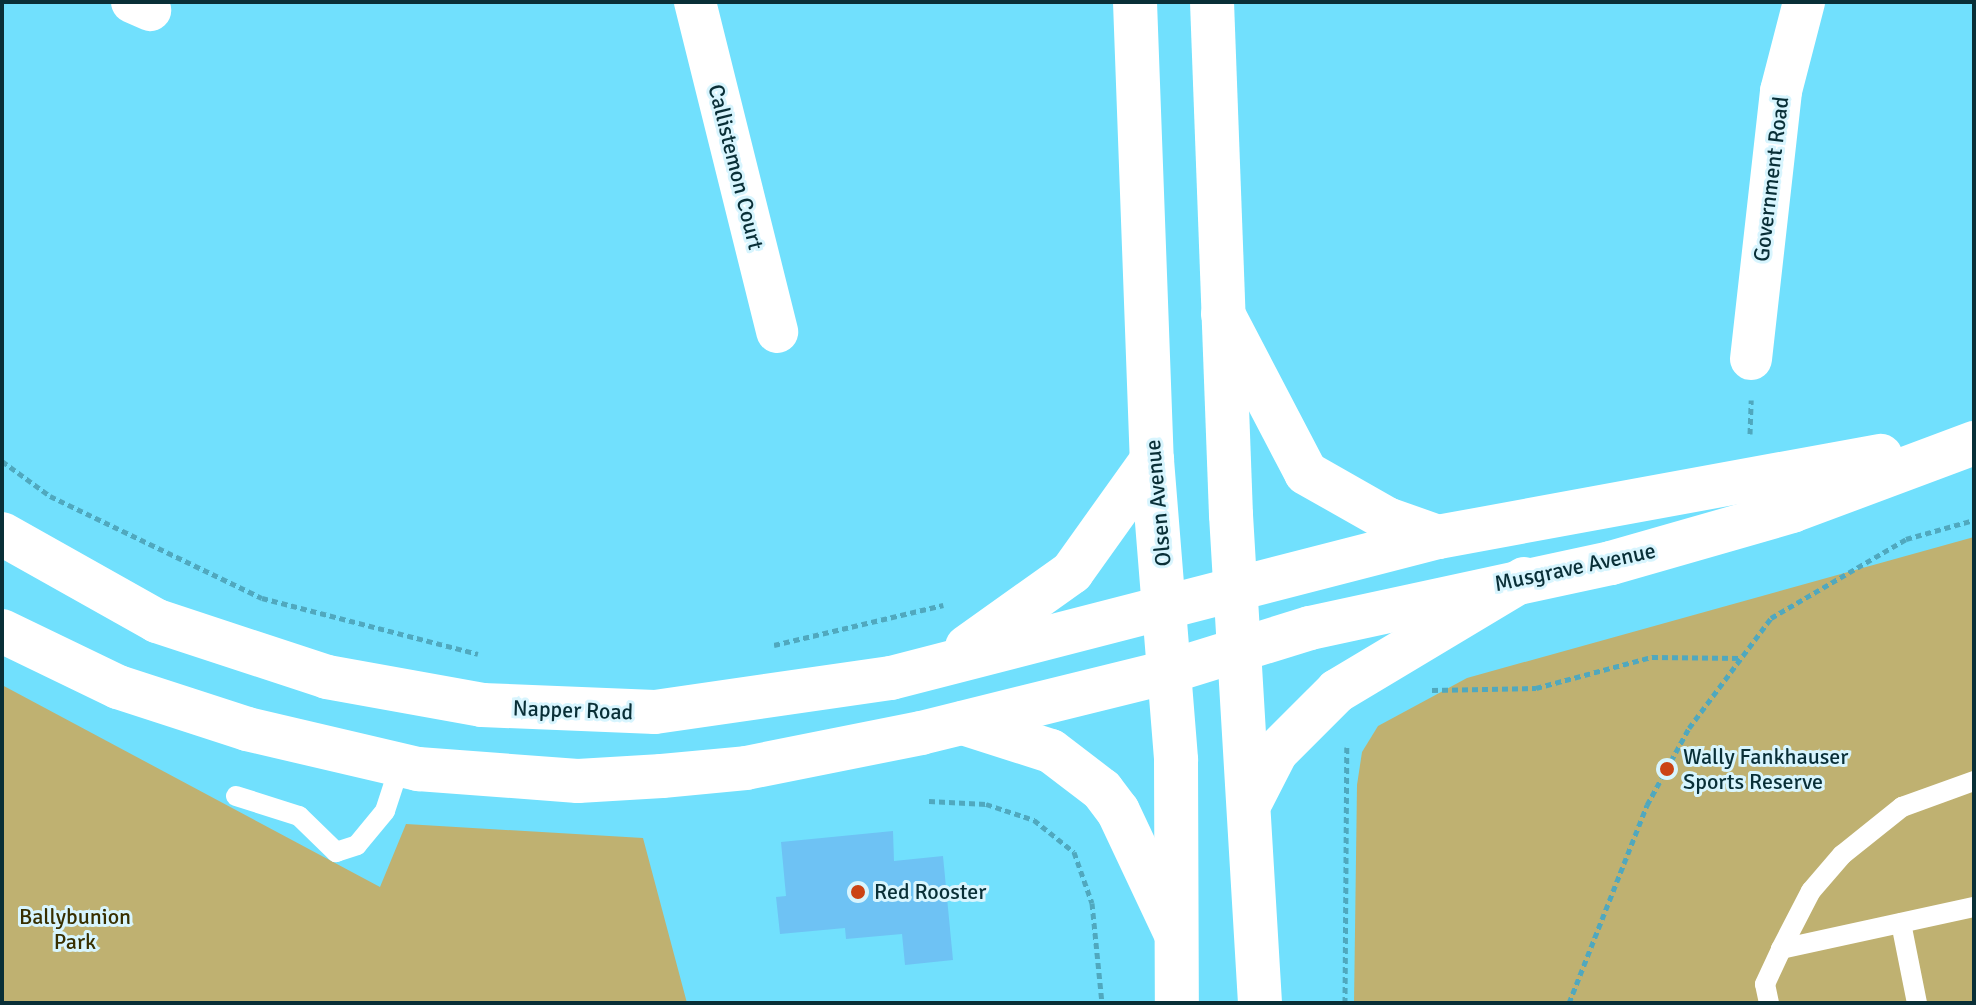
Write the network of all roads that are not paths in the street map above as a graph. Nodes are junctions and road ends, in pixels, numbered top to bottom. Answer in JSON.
{"nodes":[{"id":1,"x":695,"y":2,"type":"edge"},
{"id":2,"x":1135,"y":2,"type":"edge"},
{"id":3,"x":1212,"y":2,"type":"edge"},
{"id":4,"x":1804,"y":2,"type":"edge"},
{"id":5,"x":1223,"y":314,"type":"junction"},
{"id":6,"x":777,"y":332,"type":"dead end"},
{"id":7,"x":1751,"y":359,"type":"dead end"},
{"id":8,"x":1974,"y":442,"type":"edge"},
{"id":9,"x":1152,"y":460,"type":"junction"},
{"id":10,"x":2,"y":534,"type":"edge"},
{"id":11,"x":1438,"y":537,"type":"junction"},
{"id":12,"x":1524,"y":579,"type":"junction"},
{"id":13,"x":1238,"y":588,"type":"junction"},
{"id":14,"x":1168,"y":606,"type":"junction"},
{"id":15,"x":2,"y":631,"type":"edge"},
{"id":16,"x":1242,"y":650,"type":"junction"},
{"id":17,"x":935,"y":668,"type":"junction"},
{"id":18,"x":1171,"y":671,"type":"junction"},
{"id":19,"x":963,"y":723,"type":"junction"},
{"id":20,"x":400,"y":765,"type":"junction"},
{"id":21,"x":1974,"y":781,"type":"edge"},
{"id":22,"x":236,"y":796,"type":"dead end"},
{"id":23,"x":1252,"y":801,"type":"junction"},
{"id":24,"x":1974,"y":907,"type":"edge"},
{"id":25,"x":1901,"y":923,"type":"junction"},
{"id":26,"x":1175,"y":932,"type":"junction"},
{"id":27,"x":1781,"y":949,"type":"junction"},
{"id":28,"x":1177,"y":1003,"type":"edge"},
{"id":29,"x":1260,"y":1003,"type":"edge"},
{"id":30,"x":1769,"y":1003,"type":"edge"},
{"id":31,"x":1917,"y":1003,"type":"edge"}],
"edges":[{"from":1,"to":6,"type":"street","name":"Callistemon Court"},
{"from":2,"to":9,"type":"main road","name":"Olsen Avenue"},
{"from":3,"to":5,"type":"main road"},
{"from":4,"to":7,"type":"street","name":"Government Road"},
{"from":5,"to":11,"type":"main road"},
{"from":5,"to":13,"type":"main road"},
{"from":8,"to":11,"type":"main road","name":"Musgrave Avenue"},
{"from":8,"to":12,"type":"main road","name":"Musgrave Avenue"},
{"from":9,"to":14,"type":"main road","name":"Olsen Avenue"},
{"from":9,"to":17,"type":"main road"},
{"from":10,"to":17,"type":"main road","name":"Napper Road"},
{"from":11,"to":13,"type":"main road","name":"Musgrave Avenue"},
{"from":12,"to":16,"type":"main road","name":"Musgrave Avenue"},
{"from":12,"to":23,"type":"main road"},
{"from":13,"to":14,"type":"main road","name":"Musgrave Avenue"},
{"from":13,"to":16,"type":"main road"},
{"from":14,"to":17,"type":"main road","name":"Napper Road"},
{"from":14,"to":18,"type":"main road","name":"Olsen Avenue"},
{"from":15,"to":20,"type":"main road"},
{"from":16,"to":18,"type":"main road","name":"Musgrave Avenue"},
{"from":16,"to":23,"type":"main road"},
{"from":18,"to":19,"type":"main road"},
{"from":18,"to":26,"type":"main road","name":"Olsen Avenue"},
{"from":19,"to":20,"type":"main road"},
{"from":19,"to":26,"type":"main road"},
{"from":20,"to":22,"type":"lane"},
{"from":21,"to":27,"type":"lane"},
{"from":23,"to":29,"type":"main road"},
{"from":24,"to":25,"type":"lane"},
{"from":25,"to":27,"type":"lane"},
{"from":25,"to":31,"type":"lane"},
{"from":26,"to":28,"type":"main road","name":"Olsen Avenue"},
{"from":27,"to":30,"type":"lane"}]}
